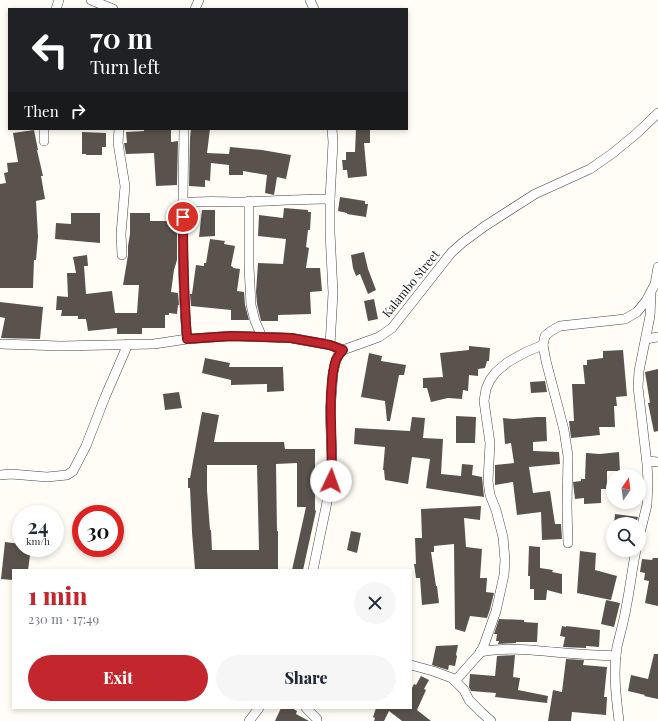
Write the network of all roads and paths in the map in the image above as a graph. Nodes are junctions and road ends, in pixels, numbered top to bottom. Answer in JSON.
{"nodes":[{"id":1,"x":91,"y":0,"type":"edge"},
{"id":2,"x":111,"y":8,"type":"edge"},
{"id":3,"x":658,"y":113,"type":"edge"},
{"id":4,"x":44,"y":130,"type":"edge"},
{"id":5,"x":119,"y":130,"type":"edge"},
{"id":6,"x":184,"y":130,"type":"edge"},
{"id":7,"x":332,"y":130,"type":"edge"},
{"id":8,"x":44,"y":141,"type":"dead end"},
{"id":9,"x":330,"y":199,"type":"junction"},
{"id":10,"x":248,"y":201,"type":"junction"},
{"id":11,"x":182,"y":202,"type":"junction"},
{"id":12,"x":122,"y":255,"type":"dead end"},
{"id":13,"x":658,"y":267,"type":"edge"},
{"id":14,"x":652,"y":290,"type":"junction"},
{"id":15,"x":262,"y":337,"type":"junction"},
{"id":16,"x":658,"y":337,"type":"edge"},
{"id":17,"x":646,"y":338,"type":"junction"},
{"id":18,"x":187,"y":339,"type":"junction"},
{"id":19,"x":0,"y":344,"type":"edge"},
{"id":20,"x":128,"y":344,"type":"junction"},
{"id":21,"x":330,"y":345,"type":"junction"},
{"id":22,"x":543,"y":345,"type":"junction"},
{"id":23,"x":343,"y":350,"type":"junction"},
{"id":24,"x":647,"y":461,"type":"junction"},
{"id":25,"x":658,"y":462,"type":"edge"},
{"id":26,"x":0,"y":475,"type":"edge"},
{"id":27,"x":644,"y":517,"type":"edge"},
{"id":28,"x":568,"y":543,"type":"dead end"},
{"id":29,"x":635,"y":557,"type":"edge"},
{"id":30,"x":313,"y":569,"type":"edge"},
{"id":31,"x":480,"y":652,"type":"junction"},
{"id":32,"x":616,"y":656,"type":"junction"},
{"id":33,"x":412,"y":664,"type":"edge"},
{"id":34,"x":455,"y":681,"type":"junction"},
{"id":35,"x":259,"y":709,"type":"edge"},
{"id":36,"x":307,"y":709,"type":"edge"},
{"id":37,"x":317,"y":720,"type":"dead end"},
{"id":38,"x":248,"y":721,"type":"edge"},
{"id":39,"x":491,"y":721,"type":"edge"},
{"id":40,"x":619,"y":721,"type":"edge"}],
"edges":[{"from":1,"to":2,"type":"street"},
{"from":3,"to":23,"type":"street","name":"Kalambo Street"},
{"from":4,"to":8,"type":"street"},
{"from":5,"to":12,"type":"street"},
{"from":6,"to":11,"type":"street"},
{"from":7,"to":9,"type":"street"},
{"from":9,"to":10,"type":"street"},
{"from":9,"to":21,"type":"street"},
{"from":10,"to":11,"type":"street"},
{"from":10,"to":15,"type":"street"},
{"from":11,"to":18,"type":"street"},
{"from":13,"to":14,"type":"street"},
{"from":14,"to":17,"type":"street"},
{"from":14,"to":22,"type":"street"},
{"from":15,"to":18,"type":"street"},
{"from":15,"to":21,"type":"street"},
{"from":16,"to":17,"type":"street"},
{"from":17,"to":24,"type":"street"},
{"from":18,"to":20,"type":"street"},
{"from":19,"to":20,"type":"street"},
{"from":20,"to":26,"type":"street"},
{"from":21,"to":23,"type":"street"},
{"from":22,"to":28,"type":"street"},
{"from":22,"to":31,"type":"street"},
{"from":23,"to":30,"type":"street"},
{"from":24,"to":25,"type":"street"},
{"from":24,"to":27,"type":"street"},
{"from":29,"to":32,"type":"street"},
{"from":31,"to":32,"type":"street"},
{"from":31,"to":34,"type":"street"},
{"from":32,"to":40,"type":"street"},
{"from":33,"to":34,"type":"street"},
{"from":34,"to":39,"type":"street"},
{"from":35,"to":38,"type":"street"},
{"from":36,"to":37,"type":"street"}]}
